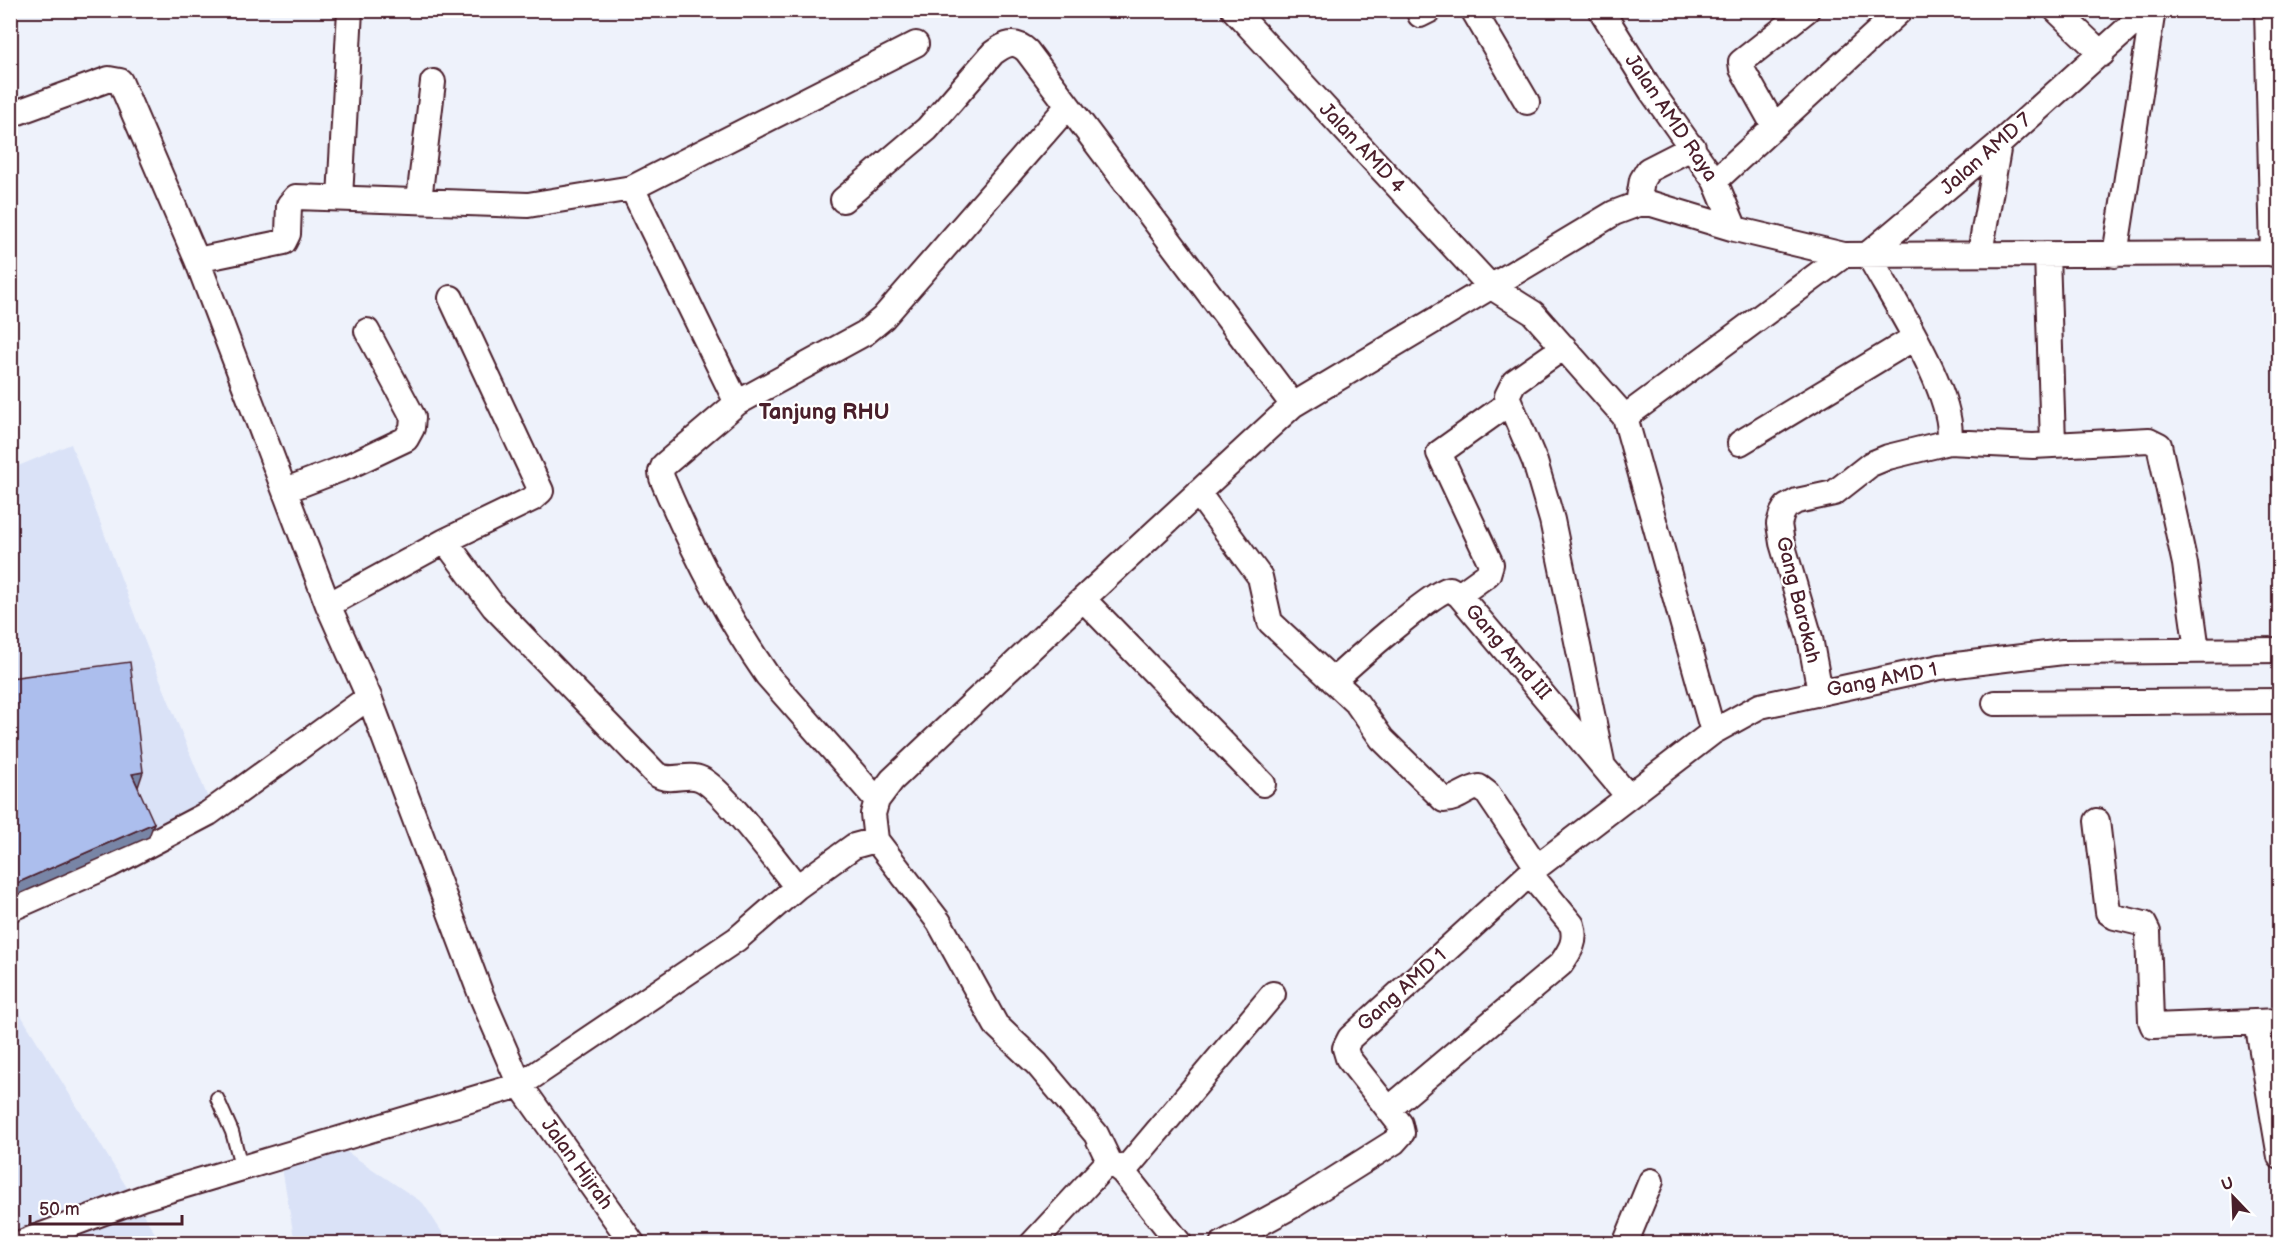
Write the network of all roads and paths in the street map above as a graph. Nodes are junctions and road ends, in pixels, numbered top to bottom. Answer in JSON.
{"nodes":[{"id":1,"x":350,"y":10,"type":"edge"},
{"id":2,"x":1234,"y":10,"type":"edge"},
{"id":3,"x":1473,"y":10,"type":"edge"},
{"id":4,"x":1601,"y":10,"type":"edge"},
{"id":5,"x":1807,"y":10,"type":"edge"},
{"id":6,"x":1902,"y":10,"type":"edge"},
{"id":7,"x":2056,"y":10,"type":"edge"},
{"id":8,"x":2148,"y":10,"type":"edge"},
{"id":9,"x":2268,"y":10,"type":"edge"},
{"id":10,"x":916,"y":44,"type":"dead end"},
{"id":11,"x":2102,"y":54,"type":"junction"},
{"id":12,"x":433,"y":82,"type":"dead end"},
{"id":13,"x":1527,"y":102,"type":"dead end"},
{"id":14,"x":1068,"y":106,"type":"junction"},
{"id":15,"x":10,"y":115,"type":"edge"},
{"id":16,"x":1774,"y":126,"type":"junction"},
{"id":17,"x":1999,"y":144,"type":"junction"},
{"id":18,"x":1693,"y":147,"type":"junction"},
{"id":19,"x":1715,"y":181,"type":"junction"},
{"id":20,"x":632,"y":188,"type":"junction"},
{"id":21,"x":340,"y":198,"type":"junction"},
{"id":22,"x":419,"y":200,"type":"junction"},
{"id":23,"x":843,"y":200,"type":"dead end"},
{"id":24,"x":1638,"y":204,"type":"junction"},
{"id":25,"x":1735,"y":229,"type":"junction"},
{"id":26,"x":1980,"y":253,"type":"junction"},
{"id":27,"x":1868,"y":254,"type":"junction"},
{"id":28,"x":2047,"y":254,"type":"junction"},
{"id":29,"x":2276,"y":254,"type":"edge"},
{"id":30,"x":1844,"y":255,"type":"junction"},
{"id":31,"x":2115,"y":255,"type":"junction"},
{"id":32,"x":197,"y":260,"type":"junction"},
{"id":33,"x":1490,"y":286,"type":"junction"},
{"id":34,"x":451,"y":298,"type":"dead end"},
{"id":35,"x":367,"y":331,"type":"dead end"},
{"id":36,"x":1914,"y":338,"type":"junction"},
{"id":37,"x":1564,"y":347,"type":"junction"},
{"id":38,"x":737,"y":403,"type":"junction"},
{"id":39,"x":1509,"y":403,"type":"junction"},
{"id":40,"x":1293,"y":405,"type":"junction"},
{"id":41,"x":1625,"y":417,"type":"junction"},
{"id":42,"x":1949,"y":442,"type":"junction"},
{"id":43,"x":1740,"y":443,"type":"dead end"},
{"id":44,"x":2053,"y":443,"type":"junction"},
{"id":45,"x":286,"y":490,"type":"junction"},
{"id":46,"x":1198,"y":493,"type":"junction"},
{"id":47,"x":445,"y":541,"type":"junction"},
{"id":48,"x":1459,"y":595,"type":"junction"},
{"id":49,"x":1083,"y":599,"type":"junction"},
{"id":50,"x":328,"y":605,"type":"junction"},
{"id":51,"x":2197,"y":650,"type":"junction"},
{"id":52,"x":2280,"y":650,"type":"edge"},
{"id":53,"x":1334,"y":681,"type":"junction"},
{"id":54,"x":1820,"y":692,"type":"junction"},
{"id":55,"x":369,"y":697,"type":"junction"},
{"id":56,"x":2280,"y":702,"type":"edge"},
{"id":57,"x":1995,"y":703,"type":"dead end"},
{"id":58,"x":1713,"y":732,"type":"junction"},
{"id":59,"x":1602,"y":762,"type":"junction"},
{"id":60,"x":1263,"y":784,"type":"dead end"},
{"id":61,"x":1628,"y":796,"type":"junction"},
{"id":62,"x":877,"y":800,"type":"junction"},
{"id":63,"x":2097,"y":821,"type":"dead end"},
{"id":64,"x":876,"y":840,"type":"junction"},
{"id":65,"x":1534,"y":870,"type":"junction"},
{"id":66,"x":797,"y":888,"type":"junction"},
{"id":67,"x":10,"y":909,"type":"edge"},
{"id":68,"x":1273,"y":994,"type":"dead end"},
{"id":69,"x":2268,"y":1022,"type":"edge"},
{"id":70,"x":520,"y":1085,"type":"junction"},
{"id":71,"x":217,"y":1098,"type":"dead end"},
{"id":72,"x":1390,"y":1108,"type":"junction"},
{"id":73,"x":2280,"y":1156,"type":"edge"},
{"id":74,"x":1116,"y":1166,"type":"junction"},
{"id":75,"x":242,"y":1169,"type":"junction"},
{"id":76,"x":1651,"y":1181,"type":"dead end"},
{"id":77,"x":18,"y":1244,"type":"edge"},
{"id":78,"x":633,"y":1244,"type":"edge"},
{"id":79,"x":1032,"y":1244,"type":"edge"},
{"id":80,"x":1180,"y":1244,"type":"edge"},
{"id":81,"x":1222,"y":1244,"type":"edge"},
{"id":82,"x":1625,"y":1244,"type":"edge"}],
"edges":[{"from":1,"to":21,"type":"street"},
{"from":2,"to":33,"type":"street","name":"Jalan AMD 4"},
{"from":3,"to":13,"type":"street"},
{"from":4,"to":18,"type":"street","name":"Jalan AMD Raya"},
{"from":5,"to":16,"type":"street"},
{"from":6,"to":16,"type":"street"},
{"from":7,"to":11,"type":"street"},
{"from":8,"to":11,"type":"street","name":"Jalan AMD 7"},
{"from":8,"to":31,"type":"street","name":"Jalan AMD 7"},
{"from":9,"to":29,"type":"street"},
{"from":10,"to":20,"type":"street"},
{"from":11,"to":17,"type":"street","name":"Jalan AMD 7"},
{"from":12,"to":22,"type":"street"},
{"from":14,"to":23,"type":"street"},
{"from":14,"to":38,"type":"street"},
{"from":14,"to":40,"type":"street"},
{"from":15,"to":32,"type":"street","name":"Jalan Hijrah"},
{"from":16,"to":19,"type":"street"},
{"from":17,"to":26,"type":"street"},
{"from":17,"to":27,"type":"street","name":"Jalan AMD 7"},
{"from":18,"to":19,"type":"street","name":"Jalan AMD Raya"},
{"from":18,"to":24,"type":"street"},
{"from":19,"to":25,"type":"street","name":"Jalan AMD Raya"},
{"from":20,"to":22,"type":"street"},
{"from":20,"to":38,"type":"street"},
{"from":21,"to":22,"type":"street"},
{"from":21,"to":32,"type":"street"},
{"from":24,"to":25,"type":"street"},
{"from":24,"to":33,"type":"street"},
{"from":25,"to":30,"type":"street"},
{"from":26,"to":27,"type":"street"},
{"from":26,"to":28,"type":"street"},
{"from":27,"to":30,"type":"street"},
{"from":27,"to":36,"type":"street"},
{"from":28,"to":31,"type":"street"},
{"from":28,"to":44,"type":"street"},
{"from":29,"to":31,"type":"street"},
{"from":30,"to":41,"type":"street"},
{"from":32,"to":45,"type":"street","name":"Jalan Hijrah"},
{"from":33,"to":37,"type":"street"},
{"from":33,"to":40,"type":"street"},
{"from":34,"to":47,"type":"street"},
{"from":35,"to":45,"type":"street"},
{"from":36,"to":42,"type":"street"},
{"from":36,"to":43,"type":"street"},
{"from":37,"to":39,"type":"street"},
{"from":37,"to":41,"type":"street"},
{"from":38,"to":62,"type":"street"},
{"from":39,"to":48,"type":"street","name":"Gang Amd III"},
{"from":39,"to":59,"type":"street"},
{"from":40,"to":46,"type":"street"},
{"from":41,"to":58,"type":"street"},
{"from":42,"to":44,"type":"street","name":"Gang Barokah"},
{"from":42,"to":54,"type":"street","name":"Gang Barokah"},
{"from":44,"to":51,"type":"street","name":"Gang Barokah"},
{"from":45,"to":50,"type":"street","name":"Jalan Hijrah"},
{"from":46,"to":49,"type":"street"},
{"from":46,"to":53,"type":"street"},
{"from":47,"to":50,"type":"street"},
{"from":47,"to":66,"type":"street"},
{"from":48,"to":53,"type":"street"},
{"from":48,"to":59,"type":"street","name":"Gang Amd III"},
{"from":49,"to":60,"type":"street"},
{"from":49,"to":62,"type":"street"},
{"from":50,"to":55,"type":"street","name":"Jalan Hijrah"},
{"from":51,"to":52,"type":"street","name":"Gang AMD 1"},
{"from":51,"to":54,"type":"street","name":"Gang AMD 1"},
{"from":53,"to":65,"type":"street"},
{"from":54,"to":58,"type":"street","name":"Gang AMD 1"},
{"from":55,"to":67,"type":"street"},
{"from":55,"to":70,"type":"street","name":"Jalan Hijrah"},
{"from":56,"to":57,"type":"street"},
{"from":58,"to":61,"type":"street","name":"Gang AMD 1"},
{"from":59,"to":61,"type":"street","name":"Gang Amd III"},
{"from":61,"to":65,"type":"street","name":"Gang AMD 1"},
{"from":62,"to":64,"type":"street"},
{"from":63,"to":69,"type":"street"},
{"from":64,"to":66,"type":"street"},
{"from":64,"to":74,"type":"street"},
{"from":65,"to":72,"type":"street"},
{"from":65,"to":72,"type":"street","name":"Gang AMD 1"},
{"from":66,"to":70,"type":"street"},
{"from":68,"to":74,"type":"street"},
{"from":69,"to":73,"type":"street"},
{"from":70,"to":75,"type":"street"},
{"from":70,"to":78,"type":"street","name":"Jalan Hijrah"},
{"from":71,"to":75,"type":"lane"},
{"from":72,"to":81,"type":"street","name":"Gang AMD 1"},
{"from":74,"to":79,"type":"street"},
{"from":74,"to":80,"type":"street"},
{"from":75,"to":77,"type":"street"},
{"from":76,"to":82,"type":"street"}]}
